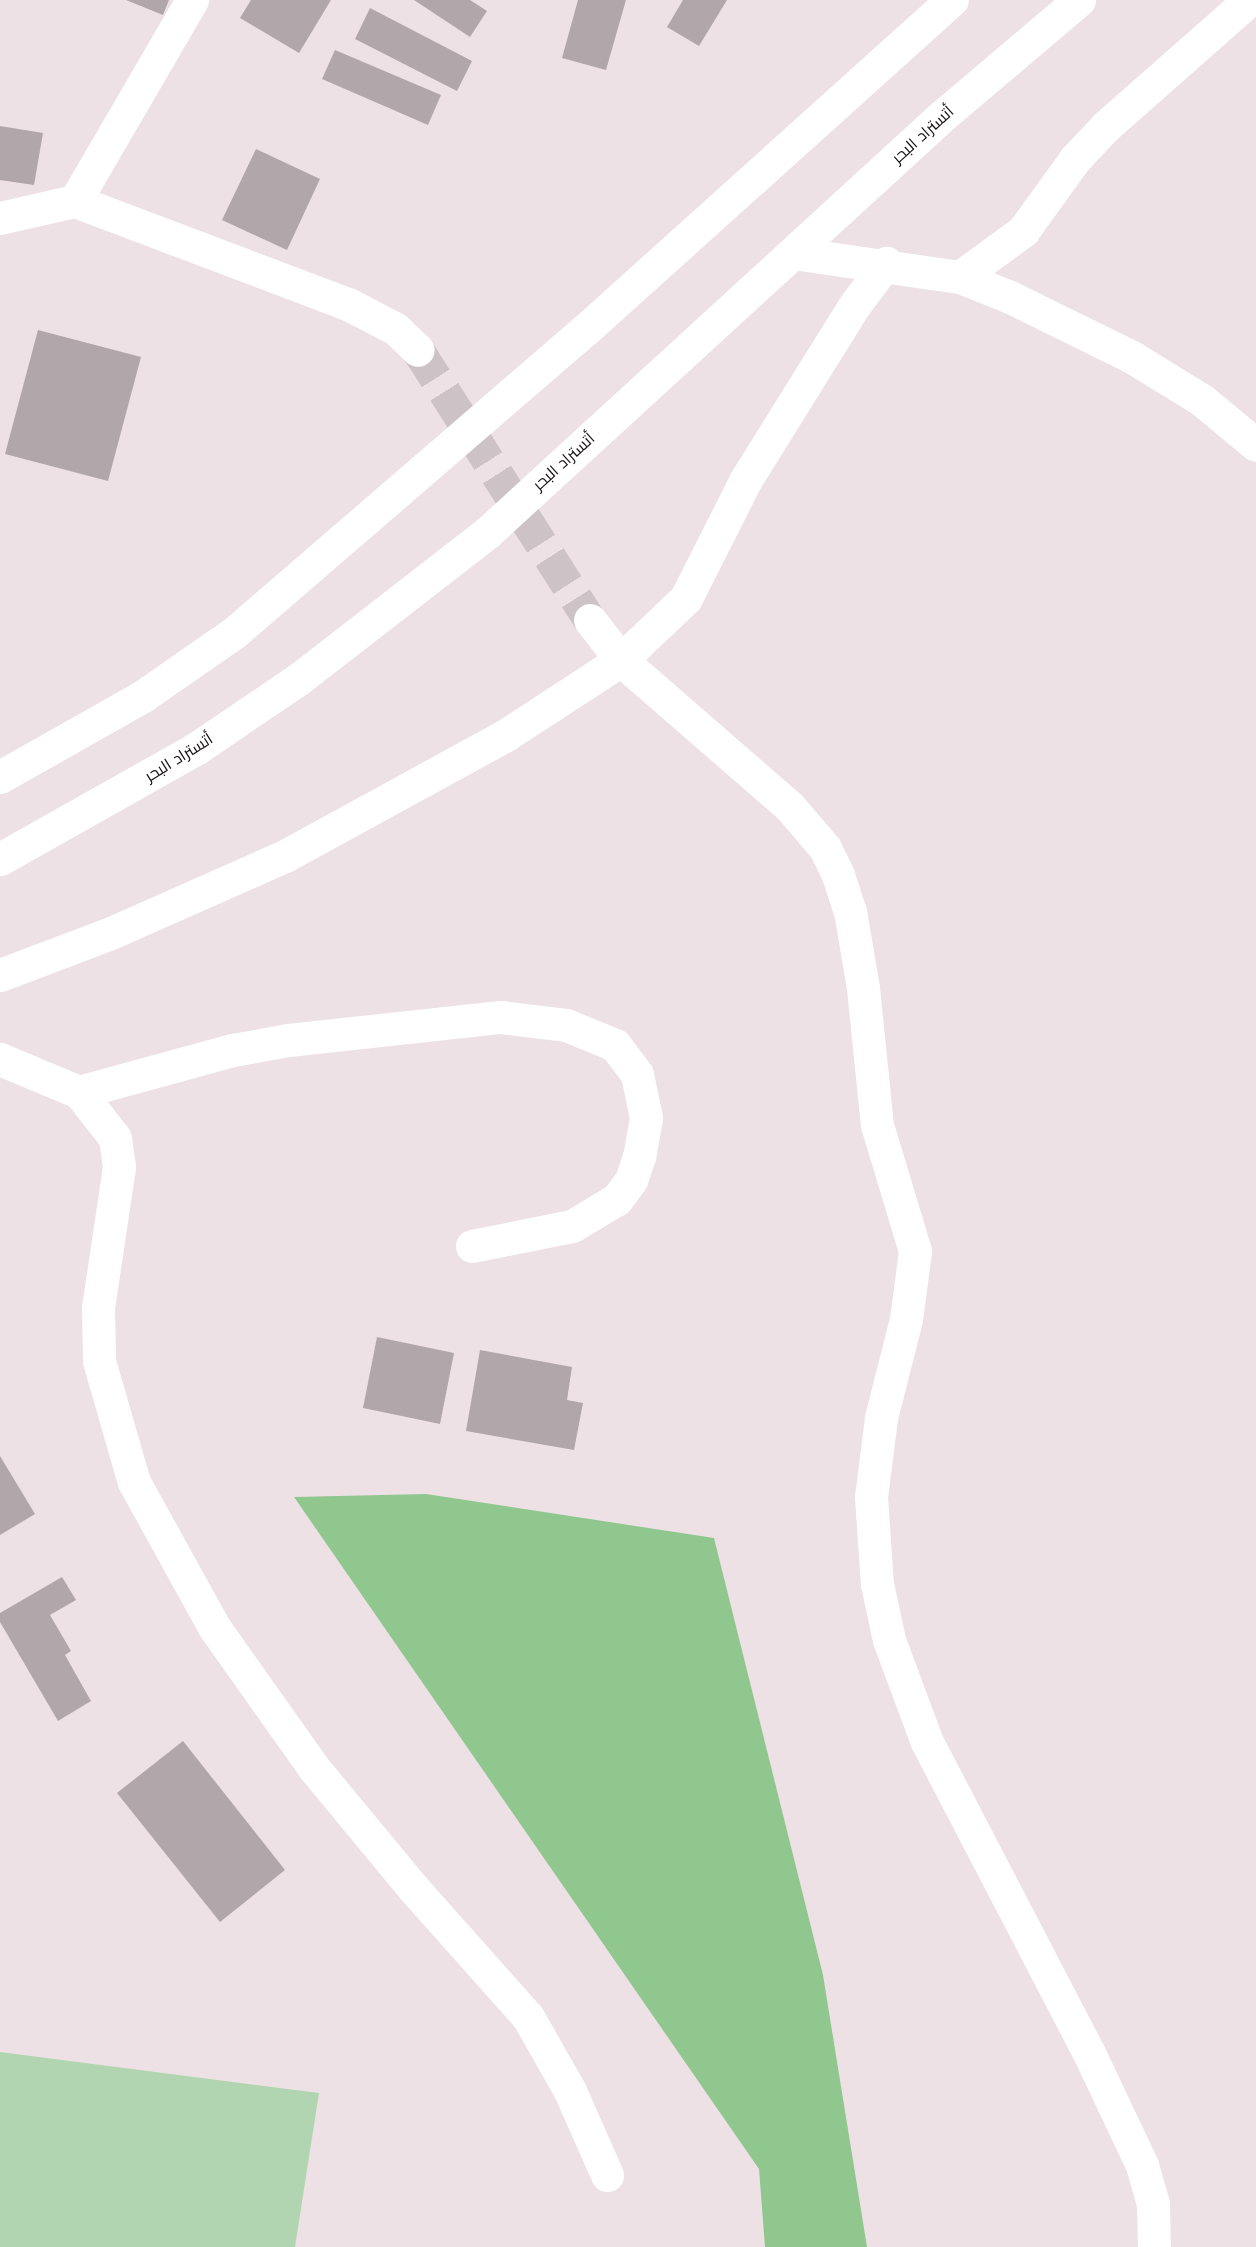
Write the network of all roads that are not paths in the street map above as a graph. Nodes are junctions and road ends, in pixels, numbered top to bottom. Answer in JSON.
{"nodes":[{"id":1,"x":192,"y":0,"type":"edge"},
{"id":2,"x":952,"y":0,"type":"edge"},
{"id":3,"x":1079,"y":0,"type":"edge"},
{"id":4,"x":1249,"y":0,"type":"edge"},
{"id":5,"x":75,"y":201,"type":"junction"},
{"id":6,"x":0,"y":218,"type":"edge"},
{"id":7,"x":793,"y":253,"type":"junction"},
{"id":8,"x":886,"y":263,"type":"junction"},
{"id":9,"x":960,"y":277,"type":"junction"},
{"id":10,"x":418,"y":350,"type":"tunnel mouth"},
{"id":11,"x":1256,"y":445,"type":"edge"},
{"id":12,"x":590,"y":620,"type":"tunnel mouth"},
{"id":13,"x":621,"y":660,"type":"junction"},
{"id":14,"x":0,"y":777,"type":"edge"},
{"id":15,"x":0,"y":859,"type":"edge"},
{"id":16,"x":0,"y":975,"type":"edge"},
{"id":17,"x":0,"y":1059,"type":"edge"},
{"id":18,"x":79,"y":1092,"type":"junction"},
{"id":19,"x":472,"y":1246,"type":"dead end"},
{"id":20,"x":607,"y":2175,"type":"dead end"},
{"id":21,"x":1154,"y":2247,"type":"edge"}],
"edges":[{"from":1,"to":5,"type":"main road"},
{"from":2,"to":14,"type":"main road"},
{"from":3,"to":7,"type":"main road","name":"أتستراد البحر"},
{"from":4,"to":9,"type":"main road"},
{"from":5,"to":6,"type":"main road"},
{"from":5,"to":10,"type":"main road"},
{"from":7,"to":8,"type":"main road"},
{"from":7,"to":15,"type":"main road","name":"أتستراد البحر"},
{"from":8,"to":9,"type":"main road"},
{"from":8,"to":13,"type":"main road"},
{"from":9,"to":11,"type":"main road"},
{"from":12,"to":13,"type":"main road"},
{"from":13,"to":16,"type":"main road"},
{"from":13,"to":21,"type":"main road"},
{"from":17,"to":18,"type":"main road"},
{"from":18,"to":19,"type":"main road"},
{"from":18,"to":20,"type":"main road"}]}
